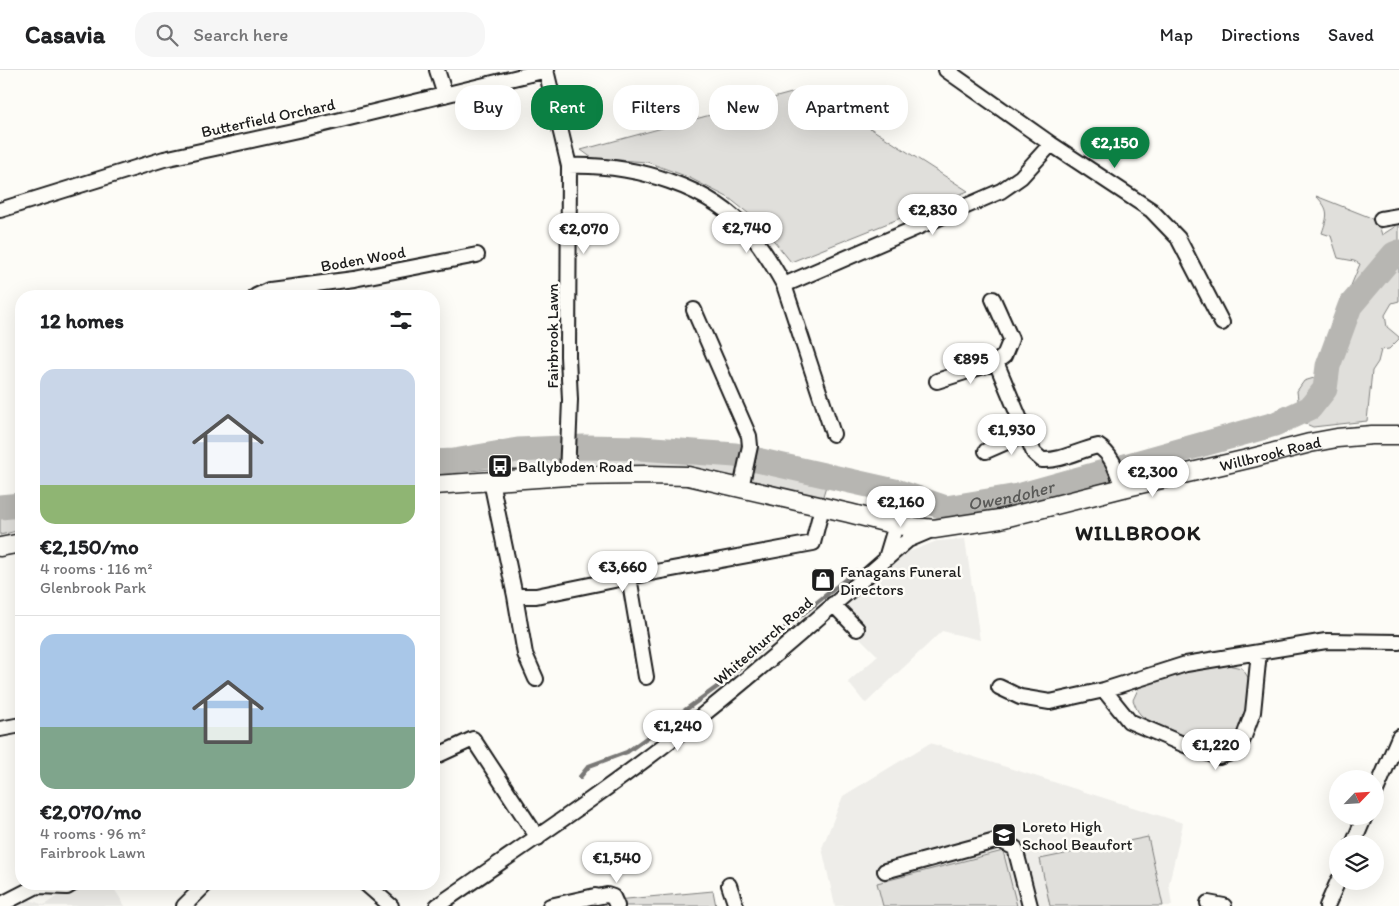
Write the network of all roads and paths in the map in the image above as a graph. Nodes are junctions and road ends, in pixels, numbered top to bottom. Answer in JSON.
{"nodes":[{"id":1,"x":437,"y":70,"type":"edge"},
{"id":2,"x":547,"y":70,"type":"edge"},
{"id":3,"x":946,"y":70,"type":"edge"},
{"id":4,"x":445,"y":95,"type":"junction"},
{"id":5,"x":1051,"y":144,"type":"junction"},
{"id":6,"x":569,"y":166,"type":"junction"},
{"id":7,"x":0,"y":210,"type":"edge"},
{"id":8,"x":1399,"y":216,"type":"edge"},
{"id":9,"x":1381,"y":219,"type":"dead end"},
{"id":10,"x":477,"y":255,"type":"dead end"},
{"id":11,"x":784,"y":285,"type":"junction"},
{"id":12,"x":269,"y":290,"type":"edge"},
{"id":13,"x":993,"y":299,"type":"dead end"},
{"id":14,"x":694,"y":310,"type":"dead end"},
{"id":15,"x":1222,"y":324,"type":"dead end"},
{"id":16,"x":996,"y":362,"type":"junction"},
{"id":17,"x":937,"y":382,"type":"dead end"},
{"id":18,"x":833,"y":434,"type":"dead end"},
{"id":19,"x":1025,"y":434,"type":"junction"},
{"id":20,"x":1399,"y":435,"type":"edge"},
{"id":21,"x":986,"y":451,"type":"dead end"},
{"id":22,"x":567,"y":476,"type":"junction"},
{"id":23,"x":491,"y":481,"type":"junction"},
{"id":24,"x":1121,"y":482,"type":"junction"},
{"id":25,"x":440,"y":485,"type":"edge"},
{"id":26,"x":741,"y":488,"type":"junction"},
{"id":27,"x":822,"y":507,"type":"junction"},
{"id":28,"x":902,"y":526,"type":"junction"},
{"id":29,"x":934,"y":529,"type":"junction"},
{"id":30,"x":15,"y":544,"type":"edge"},
{"id":31,"x":0,"y":547,"type":"edge"},
{"id":32,"x":886,"y":558,"type":"junction"},
{"id":33,"x":629,"y":577,"type":"junction"},
{"id":34,"x":515,"y":596,"type":"junction"},
{"id":35,"x":833,"y":604,"type":"junction"},
{"id":36,"x":857,"y":629,"type":"dead end"},
{"id":37,"x":1399,"y":642,"type":"edge"},
{"id":38,"x":1259,"y":652,"type":"junction"},
{"id":39,"x":646,"y":677,"type":"dead end"},
{"id":40,"x":536,"y":680,"type":"dead end"},
{"id":41,"x":999,"y":686,"type":"dead end"},
{"id":42,"x":1104,"y":690,"type":"junction"},
{"id":43,"x":15,"y":726,"type":"edge"},
{"id":44,"x":0,"y":729,"type":"edge"},
{"id":45,"x":1399,"y":737,"type":"edge"},
{"id":46,"x":440,"y":754,"type":"edge"},
{"id":47,"x":1384,"y":772,"type":"edge"},
{"id":48,"x":538,"y":838,"type":"junction"},
{"id":49,"x":885,"y":871,"type":"dead end"},
{"id":50,"x":729,"y":884,"type":"dead end"},
{"id":51,"x":30,"y":890,"type":"edge"},
{"id":52,"x":200,"y":890,"type":"edge"},
{"id":53,"x":373,"y":890,"type":"edge"},
{"id":54,"x":1334,"y":890,"type":"edge"},
{"id":55,"x":1208,"y":903,"type":"dead end"},
{"id":56,"x":0,"y":905,"type":"edge"},
{"id":57,"x":184,"y":906,"type":"edge"},
{"id":58,"x":391,"y":906,"type":"edge"},
{"id":59,"x":437,"y":906,"type":"edge"},
{"id":60,"x":550,"y":906,"type":"edge"},
{"id":61,"x":617,"y":906,"type":"edge"},
{"id":62,"x":736,"y":906,"type":"edge"},
{"id":63,"x":1030,"y":906,"type":"edge"},
{"id":64,"x":1224,"y":906,"type":"edge"},
{"id":65,"x":1327,"y":906,"type":"edge"}],
"edges":[{"from":1,"to":4,"type":"street"},
{"from":2,"to":4,"type":"street","name":"Butterfield Orchard"},
{"from":2,"to":6,"type":"street","name":"Fairbrook Lawn"},
{"from":3,"to":5,"type":"street"},
{"from":4,"to":7,"type":"street","name":"Butterfield Orchard"},
{"from":5,"to":11,"type":"street"},
{"from":5,"to":15,"type":"street"},
{"from":6,"to":11,"type":"street"},
{"from":6,"to":22,"type":"street","name":"Fairbrook Lawn"},
{"from":8,"to":9,"type":"street"},
{"from":10,"to":12,"type":"street","name":"Boden Wood"},
{"from":11,"to":18,"type":"street"},
{"from":13,"to":16,"type":"street"},
{"from":14,"to":26,"type":"street"},
{"from":16,"to":17,"type":"street"},
{"from":16,"to":19,"type":"street"},
{"from":19,"to":21,"type":"street"},
{"from":19,"to":24,"type":"street"},
{"from":20,"to":24,"type":"main road","name":"Willbrook Road"},
{"from":22,"to":23,"type":"main road"},
{"from":22,"to":26,"type":"main road"},
{"from":23,"to":25,"type":"main road"},
{"from":23,"to":34,"type":"street"},
{"from":24,"to":29,"type":"main road","name":"Willbrook Road"},
{"from":26,"to":27,"type":"main road"},
{"from":27,"to":28,"type":"main road"},
{"from":27,"to":33,"type":"street"},
{"from":28,"to":29,"type":"main road","name":"Willbrook Road"},
{"from":28,"to":32,"type":"street"},
{"from":29,"to":32,"type":"street","name":"Whitechurch Road"},
{"from":30,"to":31,"type":"main road"},
{"from":32,"to":35,"type":"street","name":"Whitechurch Road"},
{"from":33,"to":34,"type":"street"},
{"from":33,"to":39,"type":"street"},
{"from":34,"to":40,"type":"street"},
{"from":35,"to":36,"type":"street"},
{"from":35,"to":48,"type":"street","name":"Whitechurch Road"},
{"from":37,"to":38,"type":"street"},
{"from":38,"to":42,"type":"street"},
{"from":38,"to":42,"type":"street"},
{"from":41,"to":42,"type":"street"},
{"from":43,"to":44,"type":"street"},
{"from":45,"to":47,"type":"street"},
{"from":46,"to":48,"type":"street"},
{"from":48,"to":59,"type":"street","name":"Whitechurch Road"},
{"from":49,"to":63,"type":"street"},
{"from":50,"to":62,"type":"street"},
{"from":51,"to":56,"type":"street"},
{"from":52,"to":57,"type":"street"},
{"from":53,"to":58,"type":"street"},
{"from":54,"to":65,"type":"street"},
{"from":55,"to":64,"type":"street"},
{"from":60,"to":61,"type":"street"}]}
